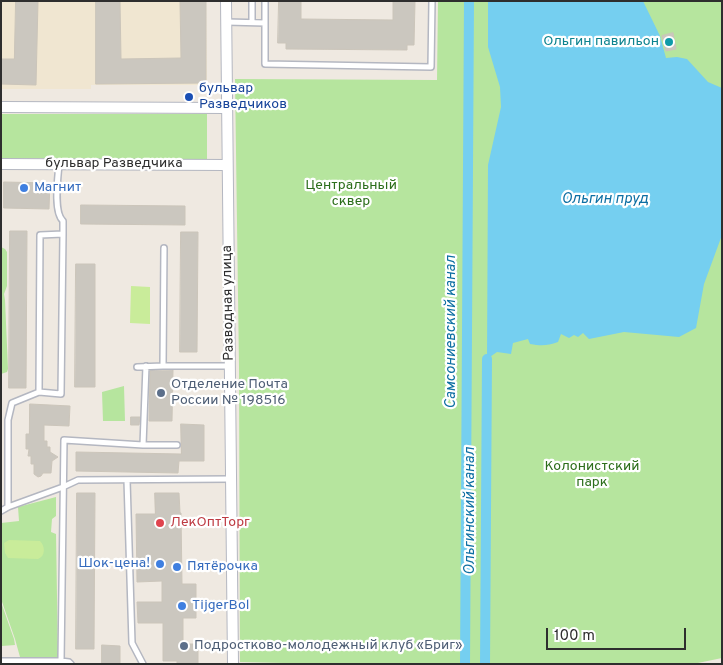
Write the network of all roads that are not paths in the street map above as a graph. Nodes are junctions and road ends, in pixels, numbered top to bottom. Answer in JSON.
{"nodes":[{"id":1,"x":226,"y":1,"type":"edge"},
{"id":2,"x":252,"y":1,"type":"edge"},
{"id":3,"x":265,"y":1,"type":"edge"},
{"id":4,"x":432,"y":1,"type":"edge"},
{"id":5,"x":226,"y":22,"type":"junction"},
{"id":6,"x":252,"y":22,"type":"junction"},
{"id":7,"x":265,"y":23,"type":"junction"},
{"id":8,"x":1,"y":107,"type":"edge"},
{"id":9,"x":227,"y":108,"type":"junction"},
{"id":10,"x":1,"y":164,"type":"edge"},
{"id":11,"x":59,"y":164,"type":"junction"},
{"id":12,"x":228,"y":165,"type":"junction"},
{"id":13,"x":63,"y":234,"type":"junction"},
{"id":14,"x":164,"y":248,"type":"dead end"},
{"id":15,"x":146,"y":366,"type":"junction"},
{"id":16,"x":163,"y":366,"type":"junction"},
{"id":17,"x":230,"y":366,"type":"junction"},
{"id":18,"x":137,"y":367,"type":"dead end"},
{"id":19,"x":39,"y":392,"type":"junction"},
{"id":20,"x":143,"y":445,"type":"junction"},
{"id":21,"x":177,"y":445,"type":"dead end"},
{"id":22,"x":231,"y":479,"type":"junction"},
{"id":23,"x":127,"y":480,"type":"junction"},
{"id":24,"x":63,"y":487,"type":"junction"},
{"id":25,"x":8,"y":507,"type":"junction"},
{"id":26,"x":1,"y":511,"type":"edge"},
{"id":27,"x":1,"y":661,"type":"edge"},
{"id":28,"x":61,"y":661,"type":"junction"},
{"id":29,"x":12,"y":662,"type":"edge"},
{"id":30,"x":71,"y":664,"type":"edge"},
{"id":31,"x":144,"y":664,"type":"edge"},
{"id":32,"x":232,"y":664,"type":"edge"}],
"edges":[{"from":1,"to":5,"type":"street","name":"Разводная улица"},
{"from":2,"to":6,"type":"lane"},
{"from":3,"to":7,"type":"lane"},
{"from":4,"to":7,"type":"lane"},
{"from":5,"to":6,"type":"lane"},
{"from":5,"to":9,"type":"street","name":"Разводная улица"},
{"from":6,"to":7,"type":"lane"},
{"from":8,"to":9,"type":"street"},
{"from":9,"to":12,"type":"street","name":"Разводная улица"},
{"from":10,"to":11,"type":"street","name":"бульвар Разведчика"},
{"from":11,"to":12,"type":"street","name":"бульвар Разведчика"},
{"from":11,"to":13,"type":"lane"},
{"from":12,"to":17,"type":"street","name":"Разводная улица"},
{"from":13,"to":19,"type":"lane"},
{"from":13,"to":19,"type":"lane"},
{"from":14,"to":16,"type":"lane"},
{"from":15,"to":16,"type":"lane"},
{"from":15,"to":18,"type":"lane"},
{"from":15,"to":20,"type":"lane"},
{"from":16,"to":17,"type":"lane"},
{"from":17,"to":22,"type":"street","name":"Разводная улица"},
{"from":19,"to":25,"type":"lane"},
{"from":20,"to":21,"type":"lane"},
{"from":20,"to":24,"type":"lane"},
{"from":22,"to":23,"type":"lane"},
{"from":22,"to":32,"type":"street","name":"Разводная улица"},
{"from":23,"to":24,"type":"lane"},
{"from":23,"to":31,"type":"lane"},
{"from":24,"to":25,"type":"lane"},
{"from":24,"to":28,"type":"lane"},
{"from":25,"to":26,"type":"lane"},
{"from":27,"to":29,"type":"lane"},
{"from":28,"to":29,"type":"lane"},
{"from":28,"to":30,"type":"lane"}]}
